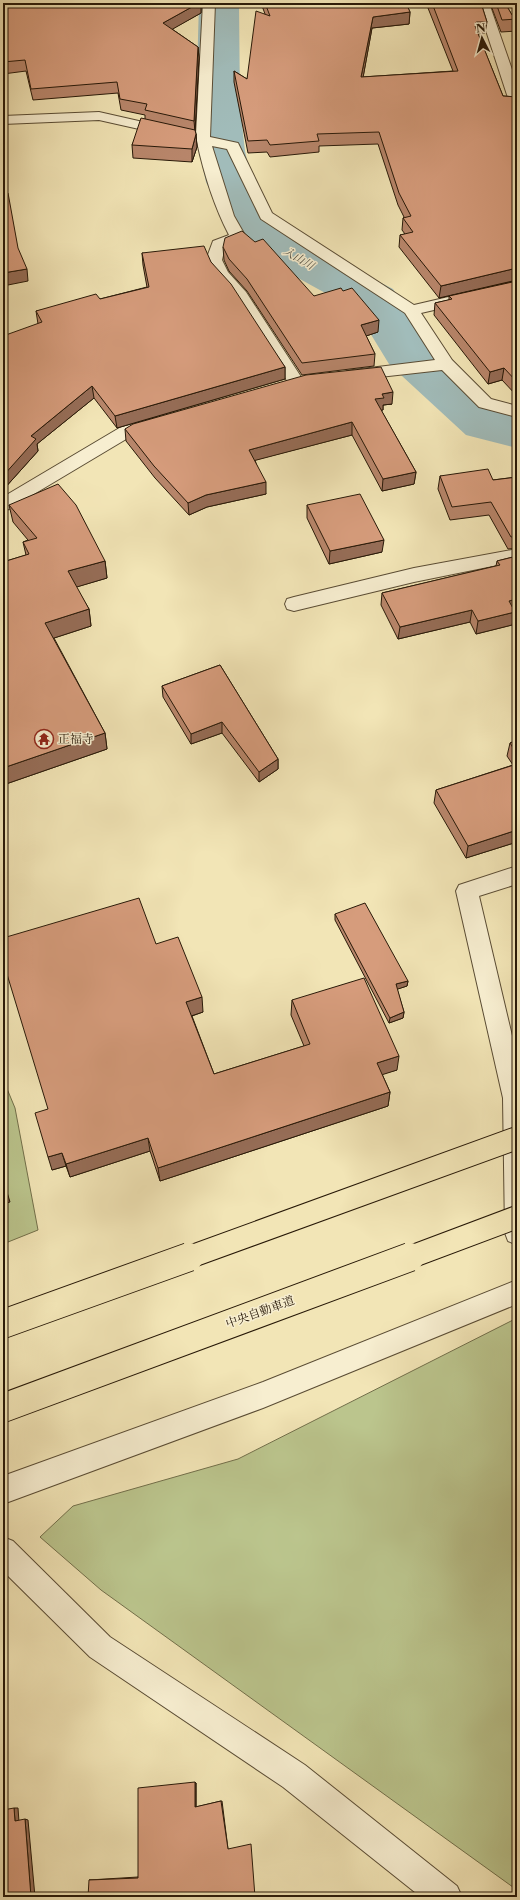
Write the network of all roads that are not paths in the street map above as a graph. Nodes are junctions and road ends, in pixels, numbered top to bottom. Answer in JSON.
{"nodes":[{"id":1,"x":209,"y":3,"type":"edge"},
{"id":2,"x":483,"y":3,"type":"edge"},
{"id":3,"x":517,"y":57,"type":"edge"},
{"id":4,"x":505,"y":65,"type":"junction"},
{"id":5,"x":517,"y":104,"type":"edge"},
{"id":6,"x":3,"y":120,"type":"edge"},
{"id":7,"x":203,"y":138,"type":"junction"},
{"id":8,"x":517,"y":286,"type":"edge"},
{"id":9,"x":411,"y":310,"type":"junction"},
{"id":10,"x":443,"y":364,"type":"junction"},
{"id":11,"x":334,"y":378,"type":"edge"},
{"id":12,"x":297,"y":384,"type":"edge"},
{"id":13,"x":517,"y":412,"type":"edge"},
{"id":14,"x":172,"y":419,"type":"edge"},
{"id":15,"x":3,"y":505,"type":"edge"},
{"id":16,"x":517,"y":555,"type":"edge"},
{"id":17,"x":294,"y":604,"type":"dead end"},
{"id":18,"x":517,"y":875,"type":"edge"},
{"id":19,"x":516,"y":1098,"type":"edge"},
{"id":20,"x":517,"y":1138,"type":"edge"},
{"id":21,"x":517,"y":1217,"type":"edge"},
{"id":22,"x":517,"y":1233,"type":"edge"},
{"id":23,"x":517,"y":1292,"type":"edge"},
{"id":24,"x":3,"y":1324,"type":"edge"},
{"id":25,"x":3,"y":1408,"type":"edge"},
{"id":26,"x":3,"y":1490,"type":"edge"},
{"id":27,"x":3,"y":1550,"type":"edge"},
{"id":28,"x":446,"y":1897,"type":"edge"}],
"edges":[{"from":1,"to":7,"type":"street"},
{"from":2,"to":4,"type":"street"},
{"from":3,"to":4,"type":"street"},
{"from":4,"to":5,"type":"street"},
{"from":6,"to":7,"type":"street"},
{"from":7,"to":9,"type":"street"},
{"from":7,"to":12,"type":"street"},
{"from":8,"to":9,"type":"street"},
{"from":9,"to":10,"type":"street"},
{"from":10,"to":11,"type":"street"},
{"from":10,"to":13,"type":"street"},
{"from":14,"to":15,"type":"street"},
{"from":16,"to":17,"type":"street"},
{"from":18,"to":19,"type":"street"},
{"from":19,"to":22,"type":"street"},
{"from":20,"to":24,"type":"highway","bridge":true},
{"from":21,"to":25,"type":"highway","name":"中央自動車道","bridge":true},
{"from":23,"to":26,"type":"street"},
{"from":27,"to":28,"type":"street"}]}
